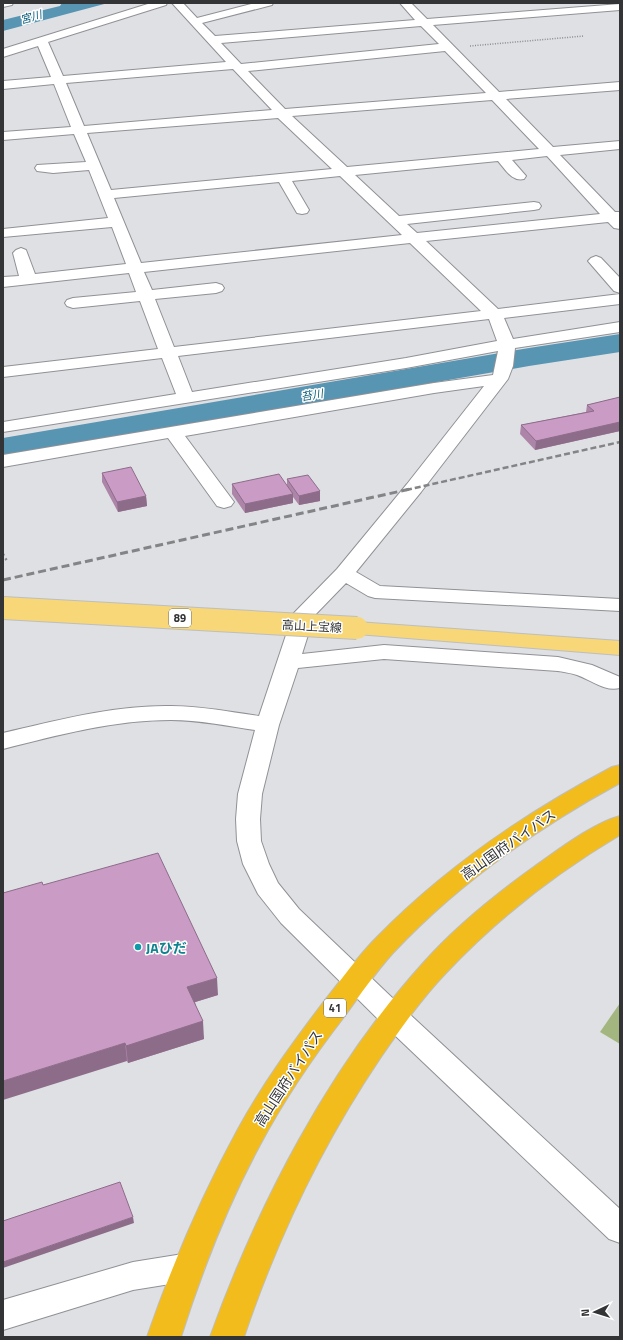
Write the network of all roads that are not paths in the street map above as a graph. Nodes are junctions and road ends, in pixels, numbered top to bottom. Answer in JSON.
{"nodes":[{"id":1,"x":8,"y":3,"type":"edge"},
{"id":2,"x":162,"y":3,"type":"edge"},
{"id":3,"x":177,"y":3,"type":"edge"},
{"id":4,"x":268,"y":3,"type":"edge"},
{"id":5,"x":405,"y":3,"type":"edge"},
{"id":6,"x":3,"y":4,"type":"edge"},
{"id":7,"x":615,"y":8,"type":"edge"},
{"id":8,"x":620,"y":15,"type":"edge"},
{"id":9,"x":194,"y":22,"type":"junction"},
{"id":10,"x":424,"y":23,"type":"junction"},
{"id":11,"x":211,"y":40,"type":"junction"},
{"id":12,"x":42,"y":41,"type":"junction"},
{"id":13,"x":448,"y":47,"type":"junction"},
{"id":14,"x":3,"y":53,"type":"edge"},
{"id":15,"x":238,"y":67,"type":"junction"},
{"id":16,"x":58,"y":81,"type":"junction"},
{"id":17,"x":3,"y":85,"type":"edge"},
{"id":18,"x":620,"y":86,"type":"edge"},
{"id":19,"x":495,"y":96,"type":"junction"},
{"id":20,"x":282,"y":114,"type":"junction"},
{"id":21,"x":79,"y":129,"type":"junction"},
{"id":22,"x":3,"y":136,"type":"edge"},
{"id":23,"x":620,"y":145,"type":"edge"},
{"id":24,"x":552,"y":153,"type":"junction"},
{"id":25,"x":502,"y":157,"type":"junction"},
{"id":26,"x":93,"y":166,"type":"junction"},
{"id":27,"x":42,"y":168,"type":"dead end"},
{"id":28,"x":345,"y":172,"type":"junction"},
{"id":29,"x":519,"y":176,"type":"dead end"},
{"id":30,"x":283,"y":178,"type":"junction"},
{"id":31,"x":105,"y":195,"type":"junction"},
{"id":32,"x":534,"y":206,"type":"dead end"},
{"id":33,"x":302,"y":210,"type":"dead end"},
{"id":34,"x":617,"y":219,"type":"edge"},
{"id":35,"x":397,"y":221,"type":"junction"},
{"id":36,"x":117,"y":222,"type":"junction"},
{"id":37,"x":3,"y":233,"type":"edge"},
{"id":38,"x":415,"y":239,"type":"junction"},
{"id":39,"x":21,"y":253,"type":"dead end"},
{"id":40,"x":596,"y":260,"type":"dead end"},
{"id":41,"x":135,"y":269,"type":"junction"},
{"id":42,"x":25,"y":280,"type":"junction"},
{"id":43,"x":3,"y":282,"type":"edge"},
{"id":44,"x":216,"y":288,"type":"dead end"},
{"id":45,"x":620,"y":288,"type":"edge"},
{"id":46,"x":146,"y":295,"type":"junction"},
{"id":47,"x":620,"y":299,"type":"edge"},
{"id":48,"x":73,"y":303,"type":"dead end"},
{"id":49,"x":494,"y":314,"type":"junction"},
{"id":50,"x":620,"y":327,"type":"edge"},
{"id":51,"x":507,"y":347,"type":"junction"},
{"id":52,"x":168,"y":352,"type":"junction"},
{"id":53,"x":3,"y":372,"type":"edge"},
{"id":54,"x":500,"y":377,"type":"junction"},
{"id":55,"x":186,"y":398,"type":"junction"},
{"id":56,"x":3,"y":427,"type":"edge"},
{"id":57,"x":173,"y":432,"type":"junction"},
{"id":58,"x":3,"y":461,"type":"edge"},
{"id":59,"x":224,"y":502,"type":"dead end"},
{"id":60,"x":344,"y":573,"type":"junction"},
{"id":61,"x":620,"y":605,"type":"edge"},
{"id":62,"x":3,"y":608,"type":"edge"},
{"id":63,"x":620,"y":648,"type":"edge"},
{"id":64,"x":289,"y":662,"type":"junction"},
{"id":65,"x":614,"y":683,"type":"dead end"},
{"id":66,"x":268,"y":725,"type":"junction"},
{"id":67,"x":3,"y":741,"type":"edge"},
{"id":68,"x":620,"y":773,"type":"edge"},
{"id":69,"x":620,"y":824,"type":"edge"},
{"id":70,"x":355,"y":981,"type":"junction"},
{"id":71,"x":394,"y":1017,"type":"junction"},
{"id":72,"x":620,"y":1229,"type":"edge"},
{"id":73,"x":189,"y":1267,"type":"junction"},
{"id":74,"x":3,"y":1315,"type":"edge"},
{"id":75,"x":164,"y":1337,"type":"edge"},
{"id":76,"x":227,"y":1337,"type":"edge"}],
"edges":[{"from":1,"to":6,"type":"street"},
{"from":2,"to":12,"type":"street"},
{"from":3,"to":9,"type":"street"},
{"from":4,"to":9,"type":"street"},
{"from":5,"to":10,"type":"street"},
{"from":7,"to":8,"type":"street"},
{"from":7,"to":10,"type":"street"},
{"from":9,"to":11,"type":"street"},
{"from":10,"to":11,"type":"street"},
{"from":10,"to":13,"type":"street"},
{"from":11,"to":15,"type":"street"},
{"from":12,"to":14,"type":"street"},
{"from":12,"to":16,"type":"street"},
{"from":13,"to":15,"type":"street"},
{"from":13,"to":19,"type":"street"},
{"from":15,"to":16,"type":"street"},
{"from":15,"to":20,"type":"street"},
{"from":16,"to":17,"type":"street"},
{"from":16,"to":21,"type":"street"},
{"from":18,"to":19,"type":"street"},
{"from":19,"to":20,"type":"street"},
{"from":19,"to":24,"type":"street"},
{"from":20,"to":21,"type":"street"},
{"from":20,"to":28,"type":"street"},
{"from":21,"to":22,"type":"street"},
{"from":21,"to":26,"type":"street"},
{"from":23,"to":24,"type":"street"},
{"from":24,"to":25,"type":"street"},
{"from":24,"to":34,"type":"street"},
{"from":25,"to":28,"type":"street"},
{"from":25,"to":29,"type":"street"},
{"from":26,"to":27,"type":"street"},
{"from":26,"to":31,"type":"street"},
{"from":28,"to":30,"type":"street"},
{"from":28,"to":35,"type":"street"},
{"from":30,"to":31,"type":"street"},
{"from":30,"to":33,"type":"street"},
{"from":31,"to":36,"type":"street"},
{"from":32,"to":35,"type":"street"},
{"from":34,"to":38,"type":"street"},
{"from":35,"to":38,"type":"street"},
{"from":36,"to":37,"type":"street"},
{"from":36,"to":41,"type":"street"},
{"from":38,"to":41,"type":"street"},
{"from":38,"to":49,"type":"street"},
{"from":39,"to":42,"type":"street"},
{"from":40,"to":45,"type":"street"},
{"from":41,"to":42,"type":"street"},
{"from":41,"to":46,"type":"street"},
{"from":42,"to":43,"type":"street"},
{"from":44,"to":46,"type":"street"},
{"from":46,"to":48,"type":"street"},
{"from":46,"to":52,"type":"street"},
{"from":47,"to":49,"type":"street"},
{"from":49,"to":51,"type":"street"},
{"from":49,"to":52,"type":"street"},
{"from":50,"to":51,"type":"street"},
{"from":51,"to":54,"type":"street"},
{"from":51,"to":55,"type":"street"},
{"from":52,"to":53,"type":"street"},
{"from":52,"to":55,"type":"street"},
{"from":54,"to":57,"type":"street"},
{"from":54,"to":60,"type":"street"},
{"from":55,"to":56,"type":"street"},
{"from":57,"to":58,"type":"street"},
{"from":57,"to":59,"type":"street"},
{"from":60,"to":61,"type":"street"},
{"from":60,"to":64,"type":"street"},
{"from":62,"to":63,"type":"main road","name":"高山上宝線","number":"89","bridge":true},
{"from":64,"to":65,"type":"street"},
{"from":64,"to":66,"type":"street"},
{"from":66,"to":67,"type":"street"},
{"from":66,"to":70,"type":"street"},
{"from":68,"to":70,"type":"highway","name":"高山国府バイパス","number":"41"},
{"from":69,"to":71,"type":"highway"},
{"from":70,"to":71,"type":"street"},
{"from":70,"to":73,"type":"highway","name":"高山国府バイパス","number":"41"},
{"from":71,"to":72,"type":"street"},
{"from":71,"to":76,"type":"highway"},
{"from":73,"to":74,"type":"street"},
{"from":73,"to":75,"type":"highway","name":"高山国府バイパス","number":"41"}]}
